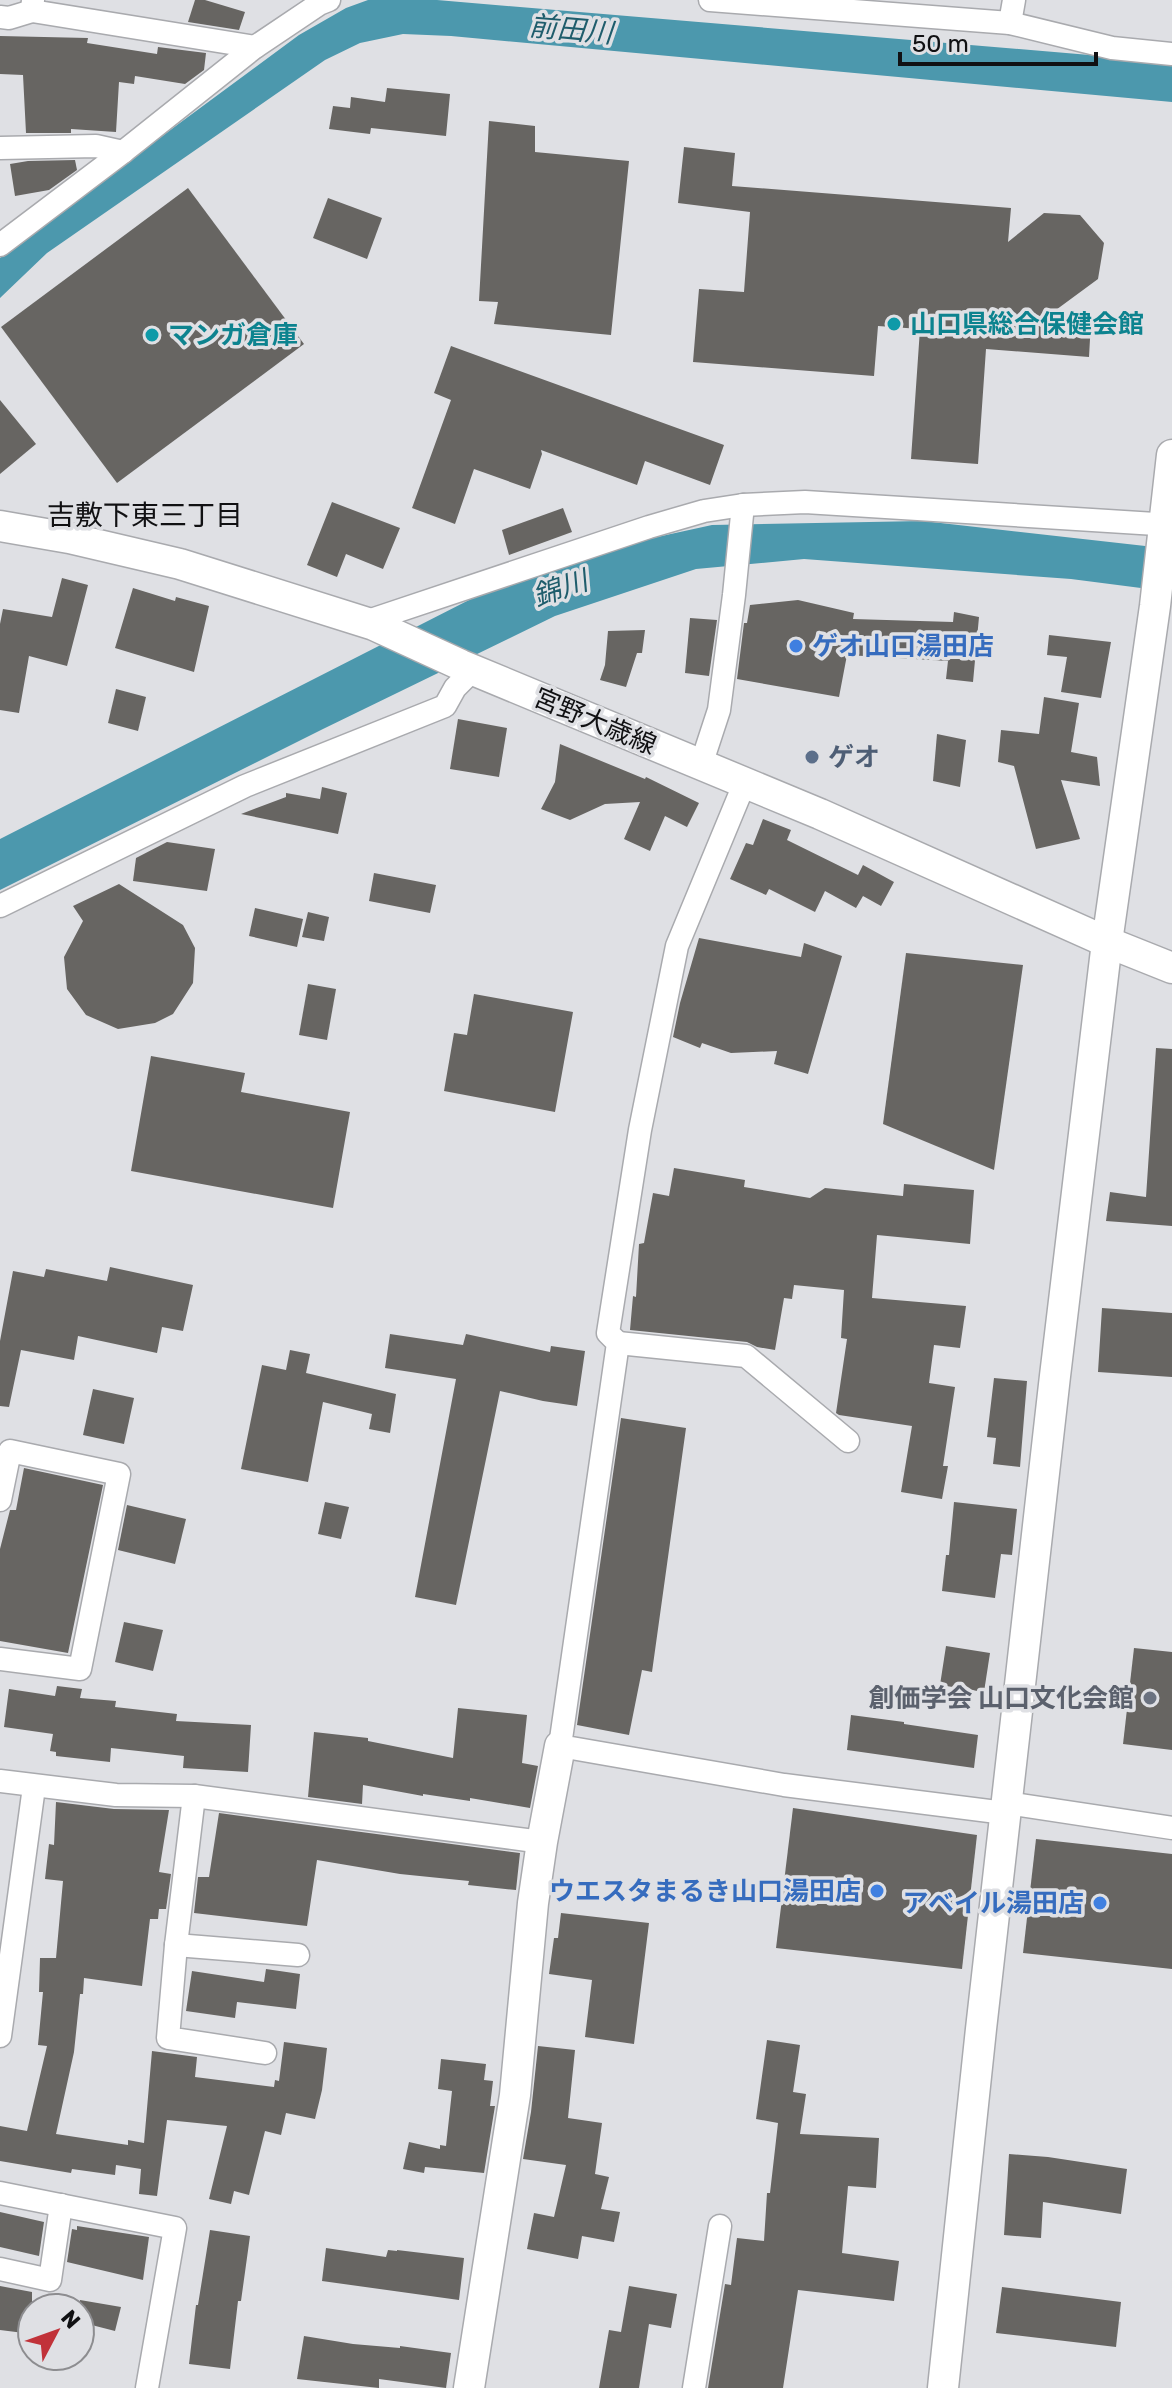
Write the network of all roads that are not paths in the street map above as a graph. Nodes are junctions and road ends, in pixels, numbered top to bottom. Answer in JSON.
{"nodes":[{"id":1,"x":329,"y":0,"type":"edge"},
{"id":2,"x":710,"y":0,"type":"edge"},
{"id":3,"x":719,"y":0,"type":"edge"},
{"id":4,"x":1014,"y":0,"type":"edge"},
{"id":5,"x":861,"y":5,"type":"edge"},
{"id":6,"x":33,"y":6,"type":"edge"},
{"id":7,"x":0,"y":17,"type":"edge"},
{"id":8,"x":1010,"y":23,"type":"junction"},
{"id":9,"x":255,"y":47,"type":"junction"},
{"id":10,"x":1172,"y":54,"type":"edge"},
{"id":11,"x":0,"y":148,"type":"edge"},
{"id":12,"x":123,"y":152,"type":"junction"},
{"id":13,"x":0,"y":245,"type":"edge"},
{"id":14,"x":1172,"y":455,"type":"edge"},
{"id":15,"x":743,"y":505,"type":"junction"},
{"id":16,"x":0,"y":526,"type":"edge"},
{"id":17,"x":1166,"y":529,"type":"edge"},
{"id":18,"x":1161,"y":603,"type":"edge"},
{"id":19,"x":370,"y":623,"type":"junction"},
{"id":20,"x":467,"y":667,"type":"junction"},
{"id":21,"x":701,"y":765,"type":"junction"},
{"id":22,"x":745,"y":782,"type":"junction"},
{"id":23,"x":0,"y":906,"type":"edge"},
{"id":24,"x":1107,"y":942,"type":"junction"},
{"id":25,"x":1172,"y":968,"type":"edge"},
{"id":26,"x":618,"y":1343,"type":"junction"},
{"id":27,"x":848,"y":1441,"type":"dead end"},
{"id":28,"x":0,"y":1500,"type":"edge"},
{"id":29,"x":0,"y":1659,"type":"edge"},
{"id":30,"x":560,"y":1746,"type":"junction"},
{"id":31,"x":0,"y":1781,"type":"edge"},
{"id":32,"x":34,"y":1787,"type":"junction"},
{"id":33,"x":194,"y":1796,"type":"junction"},
{"id":34,"x":1006,"y":1808,"type":"junction"},
{"id":35,"x":1172,"y":1828,"type":"edge"},
{"id":36,"x":542,"y":1842,"type":"junction"},
{"id":37,"x":176,"y":1945,"type":"junction"},
{"id":38,"x":298,"y":1955,"type":"dead end"},
{"id":39,"x":0,"y":2036,"type":"edge"},
{"id":40,"x":265,"y":2053,"type":"dead end"},
{"id":41,"x":0,"y":2193,"type":"edge"},
{"id":42,"x":61,"y":2205,"type":"junction"},
{"id":43,"x":720,"y":2226,"type":"dead end"},
{"id":44,"x":0,"y":2269,"type":"edge"},
{"id":45,"x":147,"y":2388,"type":"edge"},
{"id":46,"x":469,"y":2388,"type":"edge"},
{"id":47,"x":694,"y":2388,"type":"edge"},
{"id":48,"x":943,"y":2388,"type":"edge"}],
"edges":[{"from":1,"to":9,"type":"street"},
{"from":2,"to":3,"type":"street"},
{"from":3,"to":5,"type":"street"},
{"from":4,"to":8,"type":"street"},
{"from":5,"to":8,"type":"street"},
{"from":6,"to":7,"type":"street"},
{"from":6,"to":9,"type":"street"},
{"from":8,"to":10,"type":"street"},
{"from":9,"to":12,"type":"street"},
{"from":11,"to":12,"type":"street"},
{"from":12,"to":13,"type":"street"},
{"from":14,"to":17,"type":"street"},
{"from":15,"to":17,"type":"street"},
{"from":15,"to":19,"type":"street"},
{"from":15,"to":21,"type":"street"},
{"from":16,"to":19,"type":"street","name":"宮野大歳線"},
{"from":17,"to":18,"type":"street"},
{"from":18,"to":24,"type":"street"},
{"from":19,"to":20,"type":"street","name":"宮野大歳線"},
{"from":20,"to":21,"type":"street","name":"宮野大歳線"},
{"from":20,"to":23,"type":"street"},
{"from":21,"to":22,"type":"street","name":"宮野大歳線"},
{"from":22,"to":24,"type":"street","name":"宮野大歳線"},
{"from":22,"to":26,"type":"street"},
{"from":24,"to":25,"type":"street","name":"宮野大歳線"},
{"from":24,"to":34,"type":"street"},
{"from":26,"to":27,"type":"street"},
{"from":26,"to":30,"type":"street"},
{"from":28,"to":29,"type":"street"},
{"from":30,"to":34,"type":"street"},
{"from":30,"to":36,"type":"street"},
{"from":31,"to":32,"type":"street"},
{"from":32,"to":33,"type":"street"},
{"from":32,"to":39,"type":"street"},
{"from":33,"to":36,"type":"street"},
{"from":33,"to":37,"type":"street"},
{"from":34,"to":35,"type":"street"},
{"from":34,"to":48,"type":"street"},
{"from":36,"to":46,"type":"street"},
{"from":37,"to":38,"type":"street"},
{"from":37,"to":40,"type":"street"},
{"from":41,"to":42,"type":"street"},
{"from":42,"to":44,"type":"street"},
{"from":42,"to":45,"type":"street"},
{"from":43,"to":47,"type":"street"}]}
